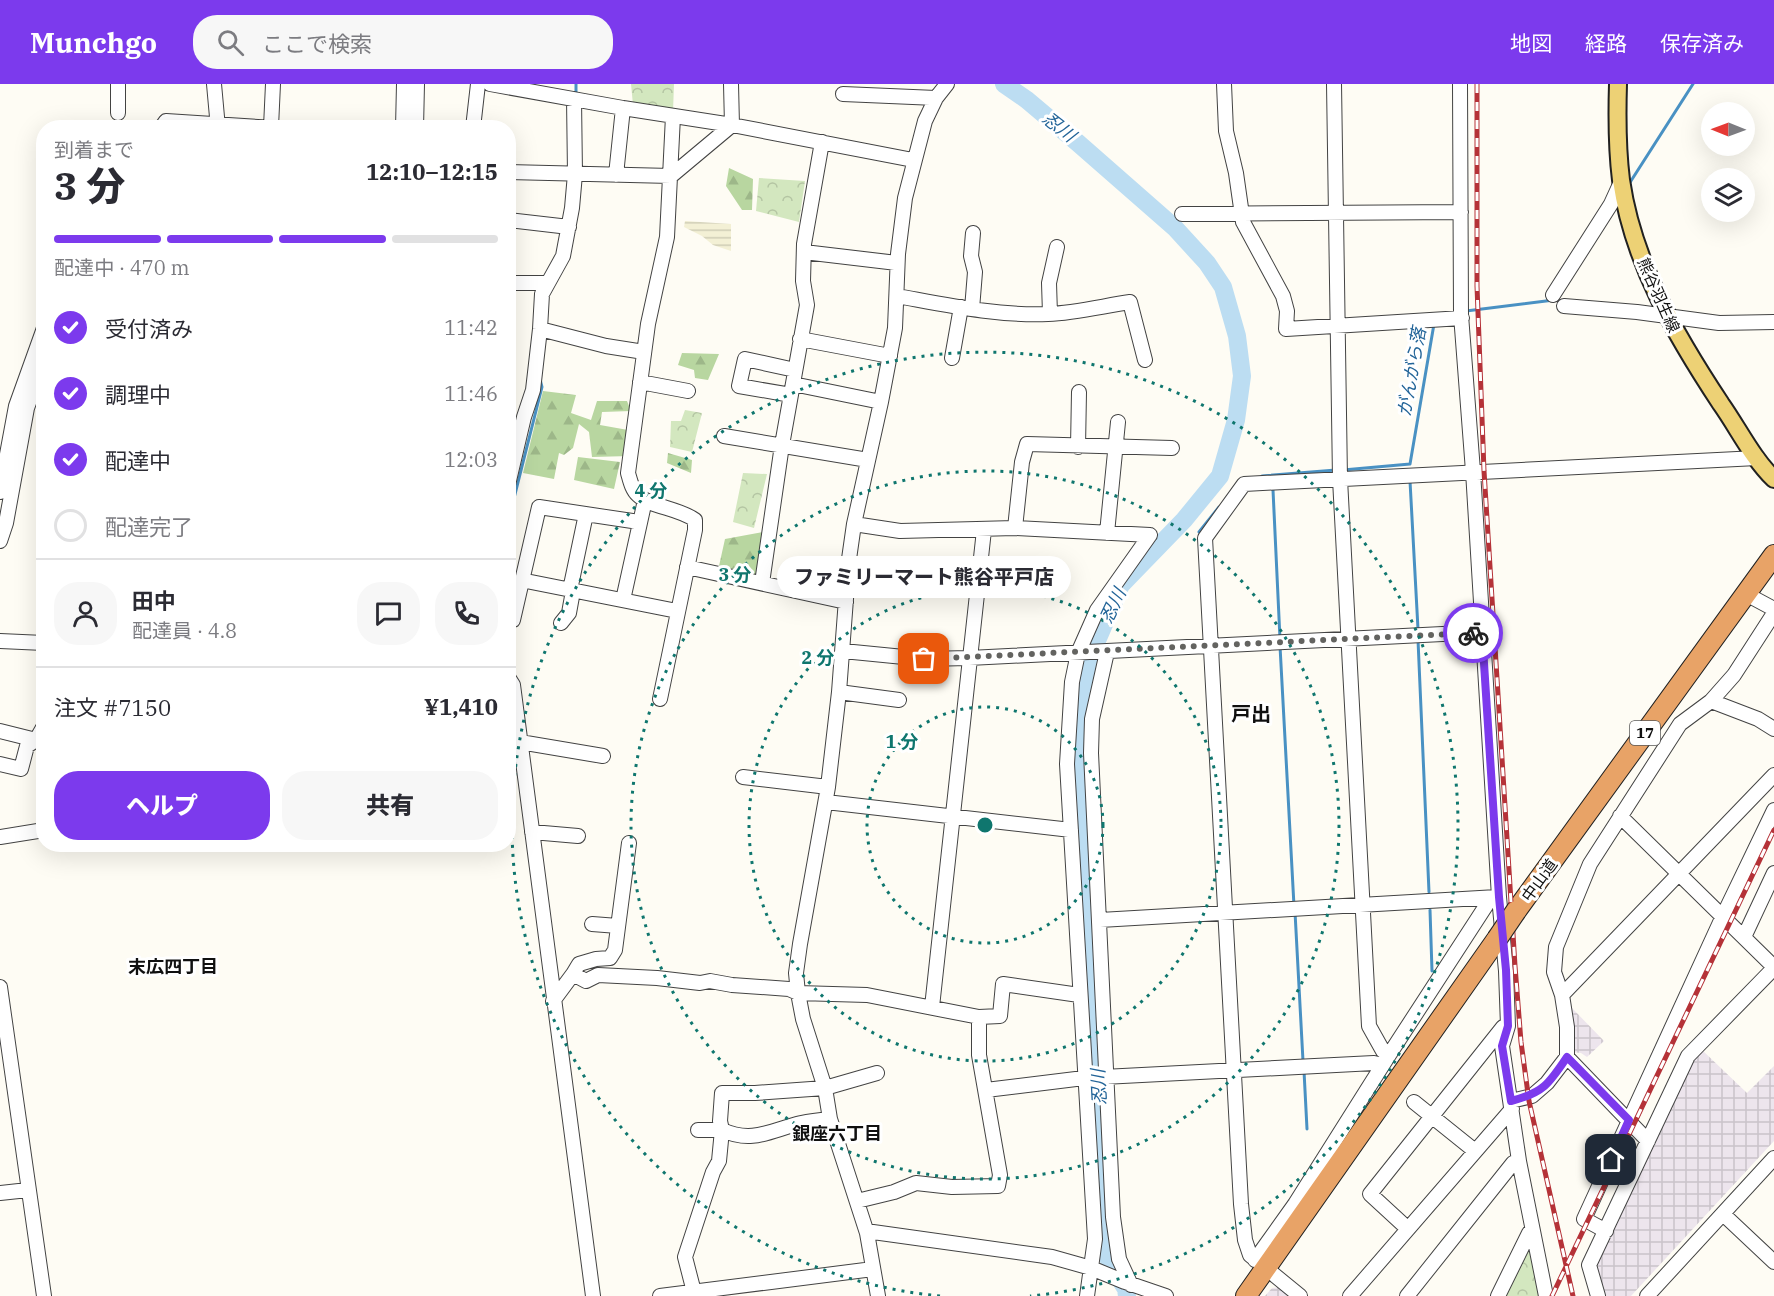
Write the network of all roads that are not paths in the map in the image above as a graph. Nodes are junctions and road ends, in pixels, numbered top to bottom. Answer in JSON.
{"nodes":[{"id":1,"x":118,"y":84,"type":"edge"},
{"id":2,"x":214,"y":84,"type":"edge"},
{"id":3,"x":273,"y":84,"type":"edge"},
{"id":4,"x":404,"y":84,"type":"edge"},
{"id":5,"x":417,"y":84,"type":"edge"},
{"id":6,"x":478,"y":84,"type":"edge"},
{"id":7,"x":490,"y":84,"type":"edge"},
{"id":8,"x":731,"y":84,"type":"edge"},
{"id":9,"x":947,"y":84,"type":"edge"},
{"id":10,"x":1224,"y":84,"type":"edge"},
{"id":11,"x":1334,"y":84,"type":"edge"},
{"id":12,"x":1460,"y":84,"type":"edge"},
{"id":13,"x":1618,"y":84,"type":"edge"},
{"id":14,"x":843,"y":93,"type":"dead end"},
{"id":15,"x":936,"y":98,"type":"junction"},
{"id":16,"x":574,"y":99,"type":"junction"},
{"id":17,"x":623,"y":108,"type":"junction"},
{"id":18,"x":118,"y":113,"type":"dead end"},
{"id":19,"x":673,"y":116,"type":"junction"},
{"id":20,"x":218,"y":120,"type":"edge"},
{"id":21,"x":272,"y":120,"type":"edge"},
{"id":22,"x":403,"y":120,"type":"edge"},
{"id":23,"x":416,"y":120,"type":"edge"},
{"id":24,"x":474,"y":120,"type":"edge"},
{"id":25,"x":732,"y":125,"type":"junction"},
{"id":26,"x":822,"y":142,"type":"junction"},
{"id":27,"x":913,"y":160,"type":"junction"},
{"id":28,"x":516,"y":172,"type":"edge"},
{"id":29,"x":575,"y":174,"type":"junction"},
{"id":30,"x":616,"y":175,"type":"junction"},
{"id":31,"x":671,"y":176,"type":"junction"},
{"id":32,"x":1623,"y":190,"type":"junction"},
{"id":33,"x":1461,"y":212,"type":"junction"},
{"id":34,"x":1336,"y":213,"type":"junction"},
{"id":35,"x":1182,"y":214,"type":"dead end"},
{"id":36,"x":1242,"y":214,"type":"junction"},
{"id":37,"x":516,"y":221,"type":"edge"},
{"id":38,"x":568,"y":227,"type":"junction"},
{"id":39,"x":973,"y":233,"type":"dead end"},
{"id":40,"x":1057,"y":247,"type":"dead end"},
{"id":41,"x":804,"y":252,"type":"junction"},
{"id":42,"x":897,"y":263,"type":"junction"},
{"id":43,"x":516,"y":283,"type":"edge"},
{"id":44,"x":548,"y":283,"type":"junction"},
{"id":45,"x":897,"y":296,"type":"junction"},
{"id":46,"x":1553,"y":296,"type":"dead end"},
{"id":47,"x":1564,"y":306,"type":"dead end"},
{"id":48,"x":967,"y":308,"type":"junction"},
{"id":49,"x":1050,"y":314,"type":"junction"},
{"id":50,"x":1461,"y":314,"type":"junction"},
{"id":51,"x":1667,"y":316,"type":"junction"},
{"id":52,"x":1774,"y":322,"type":"edge"},
{"id":53,"x":1338,"y":326,"type":"junction"},
{"id":54,"x":540,"y":329,"type":"junction"},
{"id":55,"x":801,"y":339,"type":"junction"},
{"id":56,"x":36,"y":350,"type":"edge"},
{"id":57,"x":644,"y":352,"type":"junction"},
{"id":58,"x":890,"y":357,"type":"junction"},
{"id":59,"x":952,"y":358,"type":"dead end"},
{"id":60,"x":1145,"y":360,"type":"dead end"},
{"id":61,"x":640,"y":382,"type":"junction"},
{"id":62,"x":36,"y":383,"type":"edge"},
{"id":63,"x":793,"y":383,"type":"junction"},
{"id":64,"x":688,"y":391,"type":"dead end"},
{"id":65,"x":1078,"y":392,"type":"dead end"},
{"id":66,"x":881,"y":402,"type":"junction"},
{"id":67,"x":516,"y":416,"type":"edge"},
{"id":68,"x":524,"y":417,"type":"junction"},
{"id":69,"x":1118,"y":422,"type":"dead end"},
{"id":70,"x":724,"y":436,"type":"dead end"},
{"id":71,"x":782,"y":445,"type":"junction"},
{"id":72,"x":1078,"y":447,"type":"junction"},
{"id":73,"x":1115,"y":447,"type":"junction"},
{"id":74,"x":1172,"y":448,"type":"dead end"},
{"id":75,"x":516,"y":450,"type":"edge"},
{"id":76,"x":1757,"y":458,"type":"junction"},
{"id":77,"x":868,"y":460,"type":"junction"},
{"id":78,"x":1473,"y":471,"type":"junction"},
{"id":79,"x":1340,"y":473,"type":"junction"},
{"id":80,"x":1774,"y":479,"type":"edge"},
{"id":81,"x":0,"y":492,"type":"edge"},
{"id":82,"x":645,"y":500,"type":"junction"},
{"id":83,"x":586,"y":514,"type":"junction"},
{"id":84,"x":639,"y":522,"type":"junction"},
{"id":85,"x":854,"y":524,"type":"junction"},
{"id":86,"x":1015,"y":528,"type":"junction"},
{"id":87,"x":984,"y":530,"type":"junction"},
{"id":88,"x":1107,"y":533,"type":"junction"},
{"id":89,"x":0,"y":541,"type":"edge"},
{"id":90,"x":1774,"y":555,"type":"edge"},
{"id":91,"x":687,"y":567,"type":"junction"},
{"id":92,"x":521,"y":580,"type":"junction"},
{"id":93,"x":762,"y":583,"type":"junction"},
{"id":94,"x":572,"y":590,"type":"junction"},
{"id":95,"x":1746,"y":594,"type":"junction"},
{"id":96,"x":623,"y":600,"type":"junction"},
{"id":97,"x":846,"y":602,"type":"junction"},
{"id":98,"x":516,"y":605,"type":"edge"},
{"id":99,"x":677,"y":611,"type":"junction"},
{"id":100,"x":1774,"y":611,"type":"edge"},
{"id":101,"x":561,"y":622,"type":"dead end"},
{"id":102,"x":1482,"y":632,"type":"junction"},
{"id":103,"x":1348,"y":639,"type":"junction"},
{"id":104,"x":0,"y":641,"type":"edge"},
{"id":105,"x":36,"y":643,"type":"edge"},
{"id":106,"x":1212,"y":645,"type":"junction"},
{"id":107,"x":843,"y":651,"type":"junction"},
{"id":108,"x":1105,"y":652,"type":"junction"},
{"id":109,"x":1081,"y":653,"type":"junction"},
{"id":110,"x":969,"y":658,"type":"junction"},
{"id":111,"x":839,"y":692,"type":"junction"},
{"id":112,"x":660,"y":699,"type":"dead end"},
{"id":113,"x":899,"y":700,"type":"dead end"},
{"id":114,"x":1711,"y":701,"type":"junction"},
{"id":115,"x":516,"y":709,"type":"edge"},
{"id":116,"x":1774,"y":729,"type":"edge"},
{"id":117,"x":0,"y":731,"type":"edge"},
{"id":118,"x":36,"y":740,"type":"joint"},
{"id":119,"x":520,"y":742,"type":"junction"},
{"id":120,"x":603,"y":756,"type":"dead end"},
{"id":121,"x":0,"y":764,"type":"edge"},
{"id":122,"x":1774,"y":776,"type":"edge"},
{"id":123,"x":743,"y":777,"type":"dead end"},
{"id":124,"x":828,"y":787,"type":"junction"},
{"id":125,"x":826,"y":802,"type":"junction"},
{"id":126,"x":1774,"y":810,"type":"edge"},
{"id":127,"x":1620,"y":816,"type":"junction"},
{"id":128,"x":953,"y":818,"type":"junction"},
{"id":129,"x":1071,"y":830,"type":"junction"},
{"id":130,"x":36,"y":831,"type":"edge"},
{"id":131,"x":532,"y":831,"type":"junction"},
{"id":132,"x":578,"y":836,"type":"dead end"},
{"id":133,"x":0,"y":837,"type":"edge"},
{"id":134,"x":629,"y":843,"type":"dead end"},
{"id":135,"x":1774,"y":873,"type":"edge"},
{"id":136,"x":1679,"y":874,"type":"junction"},
{"id":137,"x":1495,"y":898,"type":"junction"},
{"id":138,"x":1362,"y":904,"type":"junction"},
{"id":139,"x":1226,"y":912,"type":"junction"},
{"id":140,"x":1723,"y":916,"type":"junction"},
{"id":141,"x":1100,"y":920,"type":"junction"},
{"id":142,"x":592,"y":924,"type":"dead end"},
{"id":143,"x":618,"y":926,"type":"junction"},
{"id":144,"x":1744,"y":937,"type":"junction"},
{"id":145,"x":1774,"y":968,"type":"edge"},
{"id":146,"x":573,"y":974,"type":"junction"},
{"id":147,"x":0,"y":987,"type":"edge"},
{"id":148,"x":798,"y":993,"type":"junction"},
{"id":149,"x":1079,"y":995,"type":"junction"},
{"id":150,"x":1562,"y":995,"type":"junction"},
{"id":151,"x":553,"y":1001,"type":"junction"},
{"id":152,"x":932,"y":1007,"type":"junction"},
{"id":153,"x":1,"y":1010,"type":"edge"},
{"id":154,"x":979,"y":1017,"type":"junction"},
{"id":155,"x":1508,"y":1026,"type":"junction"},
{"id":156,"x":1567,"y":1057,"type":"junction"},
{"id":157,"x":1385,"y":1060,"type":"junction"},
{"id":158,"x":1234,"y":1070,"type":"junction"},
{"id":159,"x":877,"y":1073,"type":"dead end"},
{"id":160,"x":1108,"y":1077,"type":"junction"},
{"id":161,"x":1086,"y":1078,"type":"junction"},
{"id":162,"x":825,"y":1088,"type":"junction"},
{"id":163,"x":986,"y":1089,"type":"junction"},
{"id":164,"x":1414,"y":1101,"type":"dead end"},
{"id":165,"x":1511,"y":1105,"type":"junction"},
{"id":166,"x":1433,"y":1117,"type":"junction"},
{"id":167,"x":830,"y":1119,"type":"junction"},
{"id":168,"x":1629,"y":1120,"type":"junction"},
{"id":169,"x":698,"y":1130,"type":"dead end"},
{"id":170,"x":722,"y":1130,"type":"junction"},
{"id":171,"x":1648,"y":1141,"type":"junction"},
{"id":172,"x":1475,"y":1151,"type":"junction"},
{"id":173,"x":1774,"y":1158,"type":"edge"},
{"id":174,"x":1519,"y":1161,"type":"junction"},
{"id":175,"x":28,"y":1190,"type":"junction"},
{"id":176,"x":0,"y":1193,"type":"edge"},
{"id":177,"x":857,"y":1201,"type":"junction"},
{"id":178,"x":1723,"y":1214,"type":"junction"},
{"id":179,"x":1408,"y":1229,"type":"junction"},
{"id":180,"x":1606,"y":1231,"type":"junction"},
{"id":181,"x":1533,"y":1232,"type":"junction"},
{"id":182,"x":867,"y":1233,"type":"junction"},
{"id":183,"x":1774,"y":1262,"type":"edge"},
{"id":184,"x":1261,"y":1264,"type":"junction"},
{"id":185,"x":1091,"y":1268,"type":"junction"},
{"id":186,"x":873,"y":1269,"type":"junction"},
{"id":187,"x":1128,"y":1284,"type":"junction"},
{"id":188,"x":694,"y":1292,"type":"junction"},
{"id":189,"x":44,"y":1296,"type":"edge"},
{"id":190,"x":593,"y":1296,"type":"edge"},
{"id":191,"x":660,"y":1296,"type":"edge"},
{"id":192,"x":878,"y":1296,"type":"edge"},
{"id":193,"x":1087,"y":1296,"type":"edge"},
{"id":194,"x":1166,"y":1296,"type":"edge"},
{"id":195,"x":1246,"y":1296,"type":"edge"},
{"id":196,"x":1300,"y":1296,"type":"edge"},
{"id":197,"x":1350,"y":1296,"type":"edge"},
{"id":198,"x":1407,"y":1296,"type":"edge"},
{"id":199,"x":1498,"y":1296,"type":"edge"},
{"id":200,"x":1546,"y":1296,"type":"edge"},
{"id":201,"x":1598,"y":1296,"type":"edge"},
{"id":202,"x":1647,"y":1296,"type":"edge"}],
"edges":[{"from":1,"to":18,"type":"street"},
{"from":2,"to":20,"type":"street"},
{"from":3,"to":21,"type":"street"},
{"from":4,"to":22,"type":"street"},
{"from":5,"to":23,"type":"street"},
{"from":6,"to":24,"type":"street"},
{"from":7,"to":16,"type":"street"},
{"from":8,"to":25,"type":"street"},
{"from":9,"to":15,"type":"street"},
{"from":10,"to":36,"type":"street"},
{"from":11,"to":34,"type":"street"},
{"from":12,"to":33,"type":"street"},
{"from":13,"to":32,"type":"main road","name":"熊谷羽生線"},
{"from":14,"to":15,"type":"street"},
{"from":15,"to":27,"type":"street"},
{"from":16,"to":17,"type":"street"},
{"from":16,"to":29,"type":"street"},
{"from":17,"to":19,"type":"street"},
{"from":17,"to":30,"type":"street"},
{"from":19,"to":25,"type":"street"},
{"from":19,"to":31,"type":"street"},
{"from":25,"to":26,"type":"street"},
{"from":25,"to":31,"type":"street"},
{"from":26,"to":27,"type":"street"},
{"from":26,"to":41,"type":"street"},
{"from":27,"to":42,"type":"street"},
{"from":28,"to":29,"type":"street"},
{"from":29,"to":30,"type":"street"},
{"from":29,"to":38,"type":"street"},
{"from":30,"to":31,"type":"street"},
{"from":31,"to":57,"type":"street"},
{"from":32,"to":46,"type":"street"},
{"from":32,"to":51,"type":"main road","name":"熊谷羽生線"},
{"from":33,"to":34,"type":"street"},
{"from":33,"to":50,"type":"street"},
{"from":34,"to":36,"type":"street"},
{"from":34,"to":53,"type":"street"},
{"from":35,"to":36,"type":"street"},
{"from":36,"to":53,"type":"street"},
{"from":37,"to":38,"type":"street"},
{"from":38,"to":44,"type":"street"},
{"from":39,"to":48,"type":"street"},
{"from":40,"to":49,"type":"street"},
{"from":41,"to":42,"type":"street"},
{"from":41,"to":55,"type":"street"},
{"from":42,"to":45,"type":"street"},
{"from":43,"to":44,"type":"street"},
{"from":44,"to":54,"type":"street"},
{"from":45,"to":48,"type":"street"},
{"from":45,"to":58,"type":"street"},
{"from":47,"to":51,"type":"street"},
{"from":48,"to":49,"type":"street"},
{"from":48,"to":59,"type":"street"},
{"from":49,"to":60,"type":"street"},
{"from":50,"to":53,"type":"street"},
{"from":50,"to":78,"type":"street"},
{"from":51,"to":52,"type":"street"},
{"from":51,"to":76,"type":"main road","name":"熊谷羽生線"},
{"from":53,"to":79,"type":"street"},
{"from":54,"to":57,"type":"street"},
{"from":54,"to":68,"type":"street"},
{"from":55,"to":58,"type":"street"},
{"from":55,"to":63,"type":"street"},
{"from":56,"to":81,"type":"street"},
{"from":57,"to":61,"type":"street"},
{"from":58,"to":66,"type":"street"},
{"from":61,"to":64,"type":"street"},
{"from":61,"to":82,"type":"street"},
{"from":62,"to":89,"type":"street"},
{"from":63,"to":66,"type":"street"},
{"from":63,"to":71,"type":"street"},
{"from":65,"to":72,"type":"street"},
{"from":66,"to":77,"type":"street"},
{"from":67,"to":68,"type":"street"},
{"from":68,"to":75,"type":"street"},
{"from":69,"to":73,"type":"street"},
{"from":70,"to":71,"type":"street"},
{"from":71,"to":77,"type":"street"},
{"from":71,"to":93,"type":"street"},
{"from":72,"to":73,"type":"street"},
{"from":72,"to":86,"type":"street"},
{"from":73,"to":74,"type":"street"},
{"from":73,"to":88,"type":"street"},
{"from":76,"to":78,"type":"street"},
{"from":76,"to":80,"type":"main road","name":"熊谷羽生線"},
{"from":77,"to":85,"type":"street"},
{"from":78,"to":79,"type":"street"},
{"from":78,"to":102,"type":"street"},
{"from":79,"to":103,"type":"street"},
{"from":79,"to":106,"type":"street"},
{"from":82,"to":84,"type":"street"},
{"from":82,"to":91,"type":"street"},
{"from":83,"to":84,"type":"street"},
{"from":83,"to":92,"type":"street"},
{"from":83,"to":94,"type":"street"},
{"from":84,"to":96,"type":"street"},
{"from":85,"to":87,"type":"street"},
{"from":85,"to":97,"type":"street"},
{"from":86,"to":87,"type":"street"},
{"from":86,"to":88,"type":"street"},
{"from":87,"to":110,"type":"street"},
{"from":88,"to":109,"type":"street"},
{"from":90,"to":95,"type":"highway","name":"中山道","number":"17"},
{"from":91,"to":93,"type":"street"},
{"from":91,"to":99,"type":"street"},
{"from":92,"to":94,"type":"street"},
{"from":92,"to":98,"type":"street"},
{"from":93,"to":97,"type":"street"},
{"from":94,"to":96,"type":"street"},
{"from":94,"to":101,"type":"street"},
{"from":95,"to":100,"type":"street"},
{"from":95,"to":184,"type":"highway","name":"中山道","number":"17","bridge":true},
{"from":96,"to":99,"type":"street"},
{"from":97,"to":107,"type":"street"},
{"from":99,"to":112,"type":"street"},
{"from":100,"to":114,"type":"street"},
{"from":102,"to":103,"type":"street"},
{"from":102,"to":137,"type":"street"},
{"from":103,"to":106,"type":"street"},
{"from":103,"to":138,"type":"street"},
{"from":104,"to":105,"type":"street"},
{"from":106,"to":108,"type":"street"},
{"from":106,"to":139,"type":"street"},
{"from":107,"to":110,"type":"street"},
{"from":107,"to":111,"type":"street"},
{"from":108,"to":109,"type":"street"},
{"from":108,"to":141,"type":"street"},
{"from":109,"to":110,"type":"street"},
{"from":109,"to":129,"type":"street"},
{"from":110,"to":128,"type":"street"},
{"from":111,"to":113,"type":"street"},
{"from":111,"to":124,"type":"street"},
{"from":114,"to":116,"type":"street"},
{"from":114,"to":127,"type":"street"},
{"from":115,"to":119,"type":"street"},
{"from":117,"to":118,"type":"street"},
{"from":118,"to":121,"type":"street"},
{"from":119,"to":120,"type":"street"},
{"from":119,"to":131,"type":"street"},
{"from":122,"to":136,"type":"street"},
{"from":123,"to":124,"type":"street"},
{"from":124,"to":125,"type":"street"},
{"from":125,"to":128,"type":"street"},
{"from":125,"to":148,"type":"street"},
{"from":126,"to":140,"type":"street"},
{"from":127,"to":136,"type":"street"},
{"from":127,"to":150,"type":"street"},
{"from":128,"to":129,"type":"street"},
{"from":128,"to":152,"type":"street"},
{"from":129,"to":149,"type":"street"},
{"from":130,"to":133,"type":"street"},
{"from":131,"to":132,"type":"street"},
{"from":131,"to":151,"type":"street"},
{"from":134,"to":143,"type":"street"},
{"from":135,"to":144,"type":"street"},
{"from":136,"to":140,"type":"street"},
{"from":136,"to":150,"type":"street"},
{"from":137,"to":138,"type":"street"},
{"from":137,"to":155,"type":"street"},
{"from":137,"to":157,"type":"street"},
{"from":138,"to":139,"type":"street"},
{"from":138,"to":157,"type":"street"},
{"from":139,"to":141,"type":"street"},
{"from":139,"to":158,"type":"street"},
{"from":140,"to":144,"type":"street"},
{"from":140,"to":168,"type":"street"},
{"from":141,"to":160,"type":"street"},
{"from":142,"to":143,"type":"street"},
{"from":143,"to":146,"type":"street"},
{"from":144,"to":145,"type":"street"},
{"from":145,"to":171,"type":"street"},
{"from":146,"to":148,"type":"street"},
{"from":146,"to":151,"type":"street"},
{"from":147,"to":153,"type":"street"},
{"from":148,"to":152,"type":"street"},
{"from":148,"to":162,"type":"street"},
{"from":149,"to":154,"type":"street"},
{"from":149,"to":161,"type":"street"},
{"from":150,"to":156,"type":"street"},
{"from":151,"to":190,"type":"street"},
{"from":152,"to":154,"type":"street"},
{"from":153,"to":175,"type":"street"},
{"from":154,"to":163,"type":"street"},
{"from":155,"to":165,"type":"street"},
{"from":155,"to":166,"type":"street"},
{"from":156,"to":165,"type":"street"},
{"from":156,"to":168,"type":"street"},
{"from":157,"to":158,"type":"street"},
{"from":157,"to":184,"type":"street"},
{"from":158,"to":160,"type":"street"},
{"from":158,"to":184,"type":"street"},
{"from":159,"to":162,"type":"street"},
{"from":160,"to":161,"type":"street"},
{"from":160,"to":187,"type":"street"},
{"from":161,"to":163,"type":"street"},
{"from":161,"to":185,"type":"street"},
{"from":162,"to":167,"type":"street"},
{"from":162,"to":170,"type":"street"},
{"from":163,"to":177,"type":"street"},
{"from":164,"to":166,"type":"street"},
{"from":165,"to":172,"type":"street"},
{"from":165,"to":174,"type":"street"},
{"from":166,"to":172,"type":"street"},
{"from":166,"to":179,"type":"street"},
{"from":167,"to":170,"type":"street"},
{"from":167,"to":177,"type":"street"},
{"from":168,"to":171,"type":"street"},
{"from":168,"to":180,"type":"street"},
{"from":169,"to":170,"type":"street"},
{"from":170,"to":188,"type":"street"},
{"from":171,"to":180,"type":"street"},
{"from":172,"to":179,"type":"street"},
{"from":173,"to":178,"type":"street"},
{"from":174,"to":181,"type":"street"},
{"from":174,"to":198,"type":"street"},
{"from":175,"to":176,"type":"street"},
{"from":175,"to":189,"type":"street"},
{"from":177,"to":182,"type":"street"},
{"from":178,"to":183,"type":"street"},
{"from":178,"to":202,"type":"street"},
{"from":179,"to":197,"type":"street"},
{"from":180,"to":201,"type":"street"},
{"from":181,"to":199,"type":"street"},
{"from":181,"to":200,"type":"street"},
{"from":182,"to":185,"type":"street"},
{"from":182,"to":186,"type":"street"},
{"from":184,"to":195,"type":"highway","name":"中山道","number":"17"},
{"from":184,"to":196,"type":"street"},
{"from":185,"to":187,"type":"street"},
{"from":185,"to":193,"type":"street"},
{"from":186,"to":188,"type":"street"},
{"from":186,"to":192,"type":"street"},
{"from":187,"to":194,"type":"street"},
{"from":188,"to":191,"type":"street"}]}
